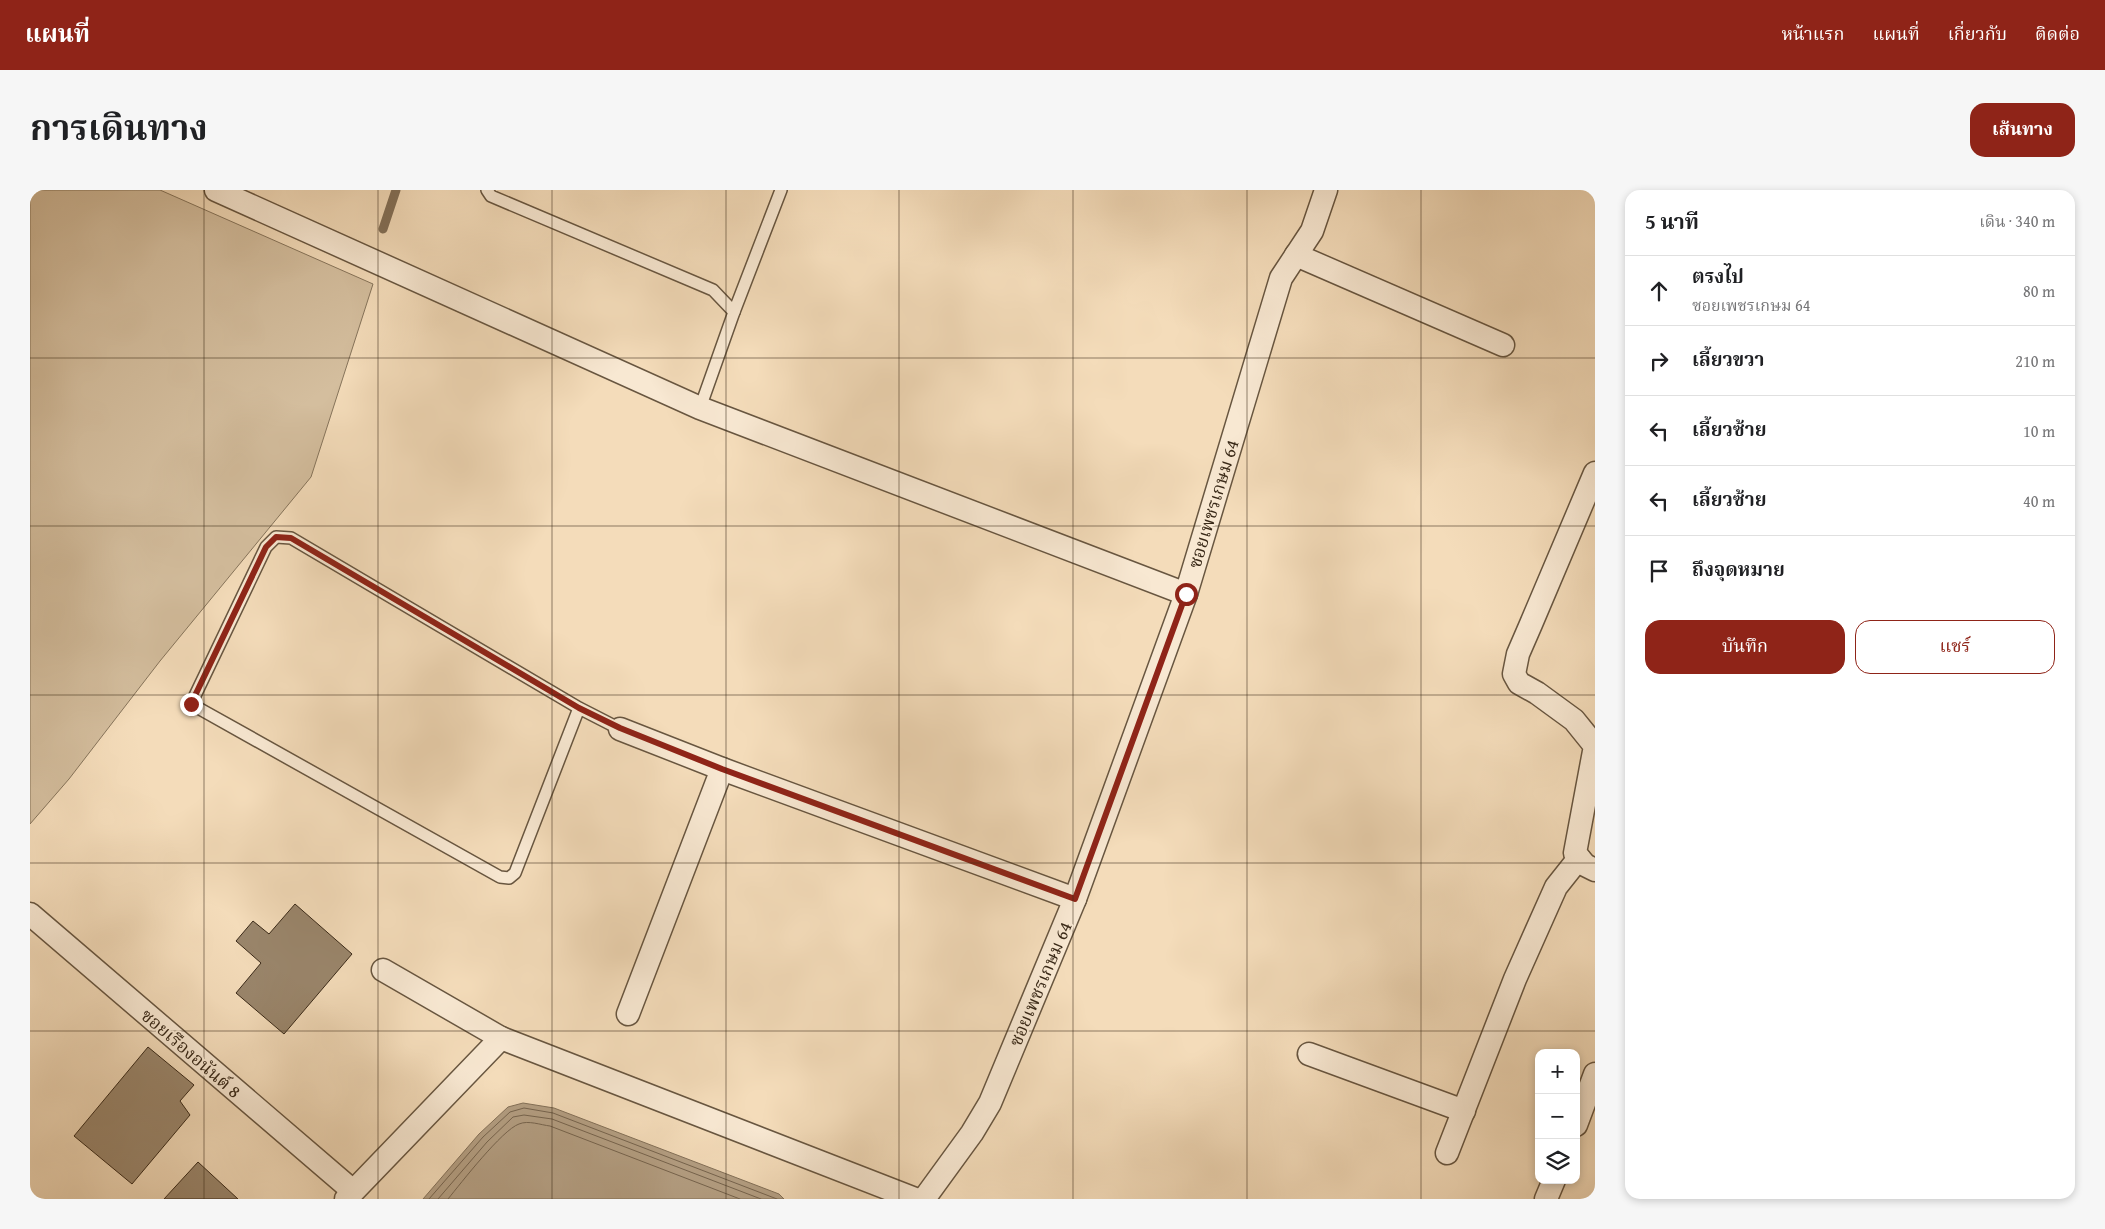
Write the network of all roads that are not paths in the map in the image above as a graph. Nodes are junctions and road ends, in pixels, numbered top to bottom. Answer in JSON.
{"nodes":[{"id":1,"x":216,"y":190,"type":"edge"},
{"id":2,"x":487,"y":190,"type":"edge"},
{"id":3,"x":781,"y":190,"type":"edge"},
{"id":4,"x":1326,"y":190,"type":"edge"},
{"id":5,"x":244,"y":196,"type":"edge"},
{"id":6,"x":1296,"y":255,"type":"junction"},
{"id":7,"x":734,"y":312,"type":"junction"},
{"id":8,"x":1503,"y":345,"type":"dead end"},
{"id":9,"x":700,"y":408,"type":"junction"},
{"id":10,"x":1595,"y":472,"type":"edge"},
{"id":11,"x":1186,"y":594,"type":"junction"},
{"id":12,"x":579,"y":708,"type":"junction"},
{"id":13,"x":620,"y":728,"type":"joint"},
{"id":14,"x":722,"y":769,"type":"junction"},
{"id":15,"x":1587,"y":864,"type":"edge"},
{"id":16,"x":1075,"y":899,"type":"junction"},
{"id":17,"x":30,"y":914,"type":"edge"},
{"id":18,"x":383,"y":970,"type":"dead end"},
{"id":19,"x":628,"y":1014,"type":"dead end"},
{"id":20,"x":501,"y":1038,"type":"junction"},
{"id":21,"x":1309,"y":1054,"type":"dead end"},
{"id":22,"x":1595,"y":1074,"type":"edge"},
{"id":23,"x":1464,"y":1111,"type":"junction"},
{"id":24,"x":1580,"y":1114,"type":"edge"},
{"id":25,"x":1448,"y":1154,"type":"dead end"},
{"id":26,"x":1552,"y":1184,"type":"edge"},
{"id":27,"x":350,"y":1195,"type":"edge"},
{"id":28,"x":916,"y":1199,"type":"edge"},
{"id":29,"x":924,"y":1199,"type":"edge"},
{"id":30,"x":1546,"y":1199,"type":"edge"}],
"edges":[{"from":1,"to":5,"type":"street"},
{"from":2,"to":7,"type":"lane"},
{"from":3,"to":7,"type":"lane"},
{"from":4,"to":6,"type":"street","name":"ซอยเพชรเกษม 64"},
{"from":5,"to":9,"type":"street"},
{"from":6,"to":8,"type":"street"},
{"from":6,"to":11,"type":"street","name":"ซอยเพชรเกษม 64"},
{"from":7,"to":9,"type":"lane"},
{"from":9,"to":11,"type":"street"},
{"from":10,"to":15,"type":"street"},
{"from":11,"to":16,"type":"street","name":"ซอยเพชรเกษม 64"},
{"from":12,"to":12,"type":"lane"},
{"from":12,"to":13,"type":"lane"},
{"from":13,"to":14,"type":"street"},
{"from":14,"to":16,"type":"street"},
{"from":14,"to":19,"type":"street"},
{"from":15,"to":23,"type":"street"},
{"from":16,"to":29,"type":"street","name":"ซอยเพชรเกษม 64"},
{"from":17,"to":27,"type":"street","name":"ซอยเรืองอนันต์ 8"},
{"from":18,"to":20,"type":"street"},
{"from":20,"to":27,"type":"street"},
{"from":20,"to":28,"type":"street"},
{"from":21,"to":23,"type":"street"},
{"from":22,"to":24,"type":"street"},
{"from":23,"to":25,"type":"street"},
{"from":26,"to":30,"type":"street"}]}
